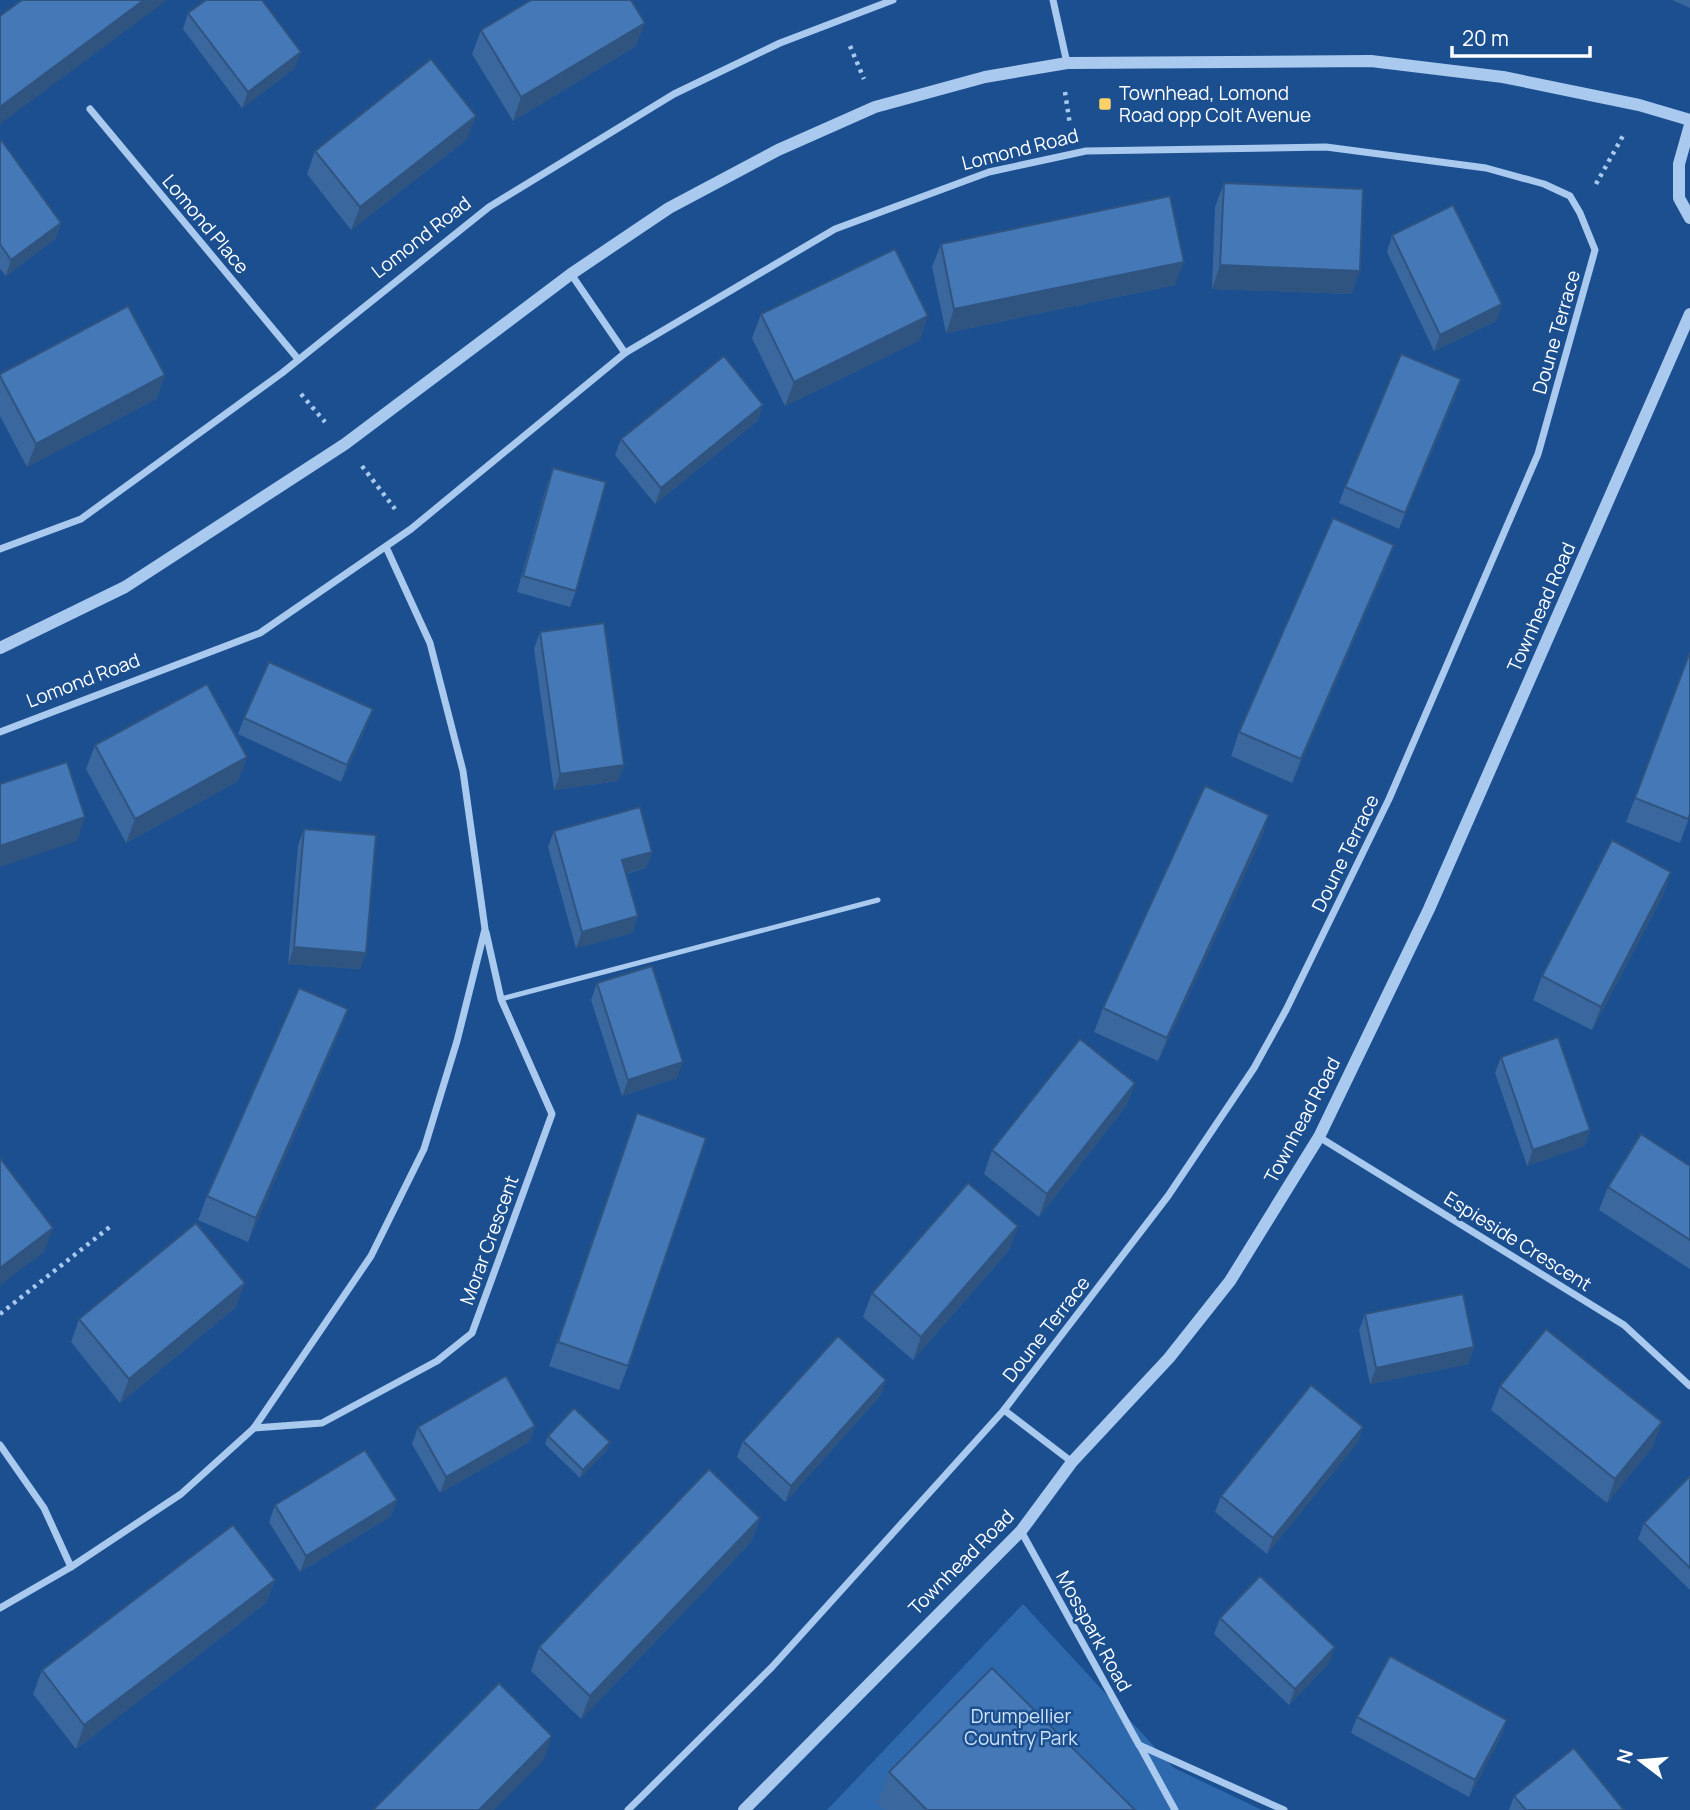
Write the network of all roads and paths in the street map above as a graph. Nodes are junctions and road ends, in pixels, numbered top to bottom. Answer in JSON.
{"nodes":[{"id":1,"x":893,"y":0,"type":"edge"},
{"id":2,"x":1053,"y":0,"type":"edge"},
{"id":3,"x":839,"y":19,"type":"junction"},
{"id":4,"x":1064,"y":63,"type":"junction"},
{"id":5,"x":1639,"y":105,"type":"junction"},
{"id":6,"x":875,"y":107,"type":"junction"},
{"id":7,"x":90,"y":109,"type":"dead end"},
{"id":8,"x":1690,"y":122,"type":"edge"},
{"id":9,"x":1074,"y":154,"type":"junction"},
{"id":10,"x":1580,"y":213,"type":"junction"},
{"id":11,"x":1690,"y":218,"type":"edge"},
{"id":12,"x":1595,"y":250,"type":"joint"},
{"id":13,"x":571,"y":274,"type":"junction"},
{"id":14,"x":1690,"y":314,"type":"edge"},
{"id":15,"x":625,"y":353,"type":"junction"},
{"id":16,"x":298,"y":359,"type":"junction"},
{"id":17,"x":386,"y":547,"type":"junction"},
{"id":18,"x":0,"y":549,"type":"edge"},
{"id":19,"x":0,"y":648,"type":"edge"},
{"id":20,"x":0,"y":732,"type":"edge"},
{"id":21,"x":878,"y":900,"type":"dead end"},
{"id":22,"x":485,"y":929,"type":"junction"},
{"id":23,"x":501,"y":999,"type":"junction"},
{"id":24,"x":1319,"y":1137,"type":"junction"},
{"id":25,"x":111,"y":1226,"type":"dead end"},
{"id":26,"x":0,"y":1314,"type":"edge"},
{"id":27,"x":1690,"y":1386,"type":"edge"},
{"id":28,"x":1004,"y":1410,"type":"junction"},
{"id":29,"x":254,"y":1428,"type":"junction"},
{"id":30,"x":0,"y":1445,"type":"edge"},
{"id":31,"x":1072,"y":1462,"type":"junction"},
{"id":32,"x":1021,"y":1531,"type":"junction"},
{"id":33,"x":71,"y":1567,"type":"junction"},
{"id":34,"x":0,"y":1608,"type":"edge"},
{"id":35,"x":1139,"y":1745,"type":"junction"},
{"id":36,"x":628,"y":1810,"type":"edge"},
{"id":37,"x":744,"y":1810,"type":"edge"},
{"id":38,"x":1175,"y":1810,"type":"edge"},
{"id":39,"x":1284,"y":1810,"type":"edge"}],
"edges":[{"from":1,"to":3,"type":"street","name":"Lomond Road"},
{"from":2,"to":4,"type":"street"},
{"from":3,"to":6,"type":"path"},
{"from":3,"to":16,"type":"street","name":"Lomond Road"},
{"from":4,"to":5,"type":"street"},
{"from":4,"to":6,"type":"street"},
{"from":4,"to":9,"type":"path"},
{"from":5,"to":8,"type":"street"},
{"from":5,"to":10,"type":"path"},
{"from":6,"to":13,"type":"street"},
{"from":7,"to":16,"type":"street","name":"Lomond Place"},
{"from":8,"to":11,"type":"street"},
{"from":9,"to":10,"type":"street","name":"Lomond Road"},
{"from":9,"to":15,"type":"street","name":"Lomond Road"},
{"from":10,"to":12,"type":"street","name":"Lomond Road"},
{"from":12,"to":28,"type":"street","name":"Doune Terrace"},
{"from":13,"to":15,"type":"street"},
{"from":13,"to":19,"type":"street"},
{"from":14,"to":24,"type":"street","name":"Townhead Road"},
{"from":15,"to":17,"type":"street","name":"Lomond Road"},
{"from":16,"to":18,"type":"street","name":"Lomond Road"},
{"from":17,"to":20,"type":"street","name":"Lomond Road"},
{"from":17,"to":22,"type":"street","name":"Morar Crescent"},
{"from":21,"to":23,"type":"lane"},
{"from":22,"to":23,"type":"street","name":"Morar Crescent"},
{"from":22,"to":29,"type":"street","name":"Morar Crescent"},
{"from":23,"to":29,"type":"street","name":"Morar Crescent"},
{"from":24,"to":27,"type":"street","name":"Espieside Crescent"},
{"from":24,"to":31,"type":"street","name":"Townhead Road"},
{"from":25,"to":26,"type":"path"},
{"from":28,"to":31,"type":"street","name":"Doune Terrace"},
{"from":28,"to":36,"type":"street","name":"Doune Terrace"},
{"from":29,"to":33,"type":"street","name":"Morar Crescent"},
{"from":30,"to":33,"type":"street"},
{"from":31,"to":32,"type":"street","name":"Townhead Road"},
{"from":32,"to":35,"type":"street","name":"Mosspark Road"},
{"from":32,"to":37,"type":"street","name":"Townhead Road"},
{"from":33,"to":34,"type":"street","name":"Morar Crescent"},
{"from":35,"to":38,"type":"street","name":"Mosspark Road"},
{"from":35,"to":39,"type":"street"}]}
